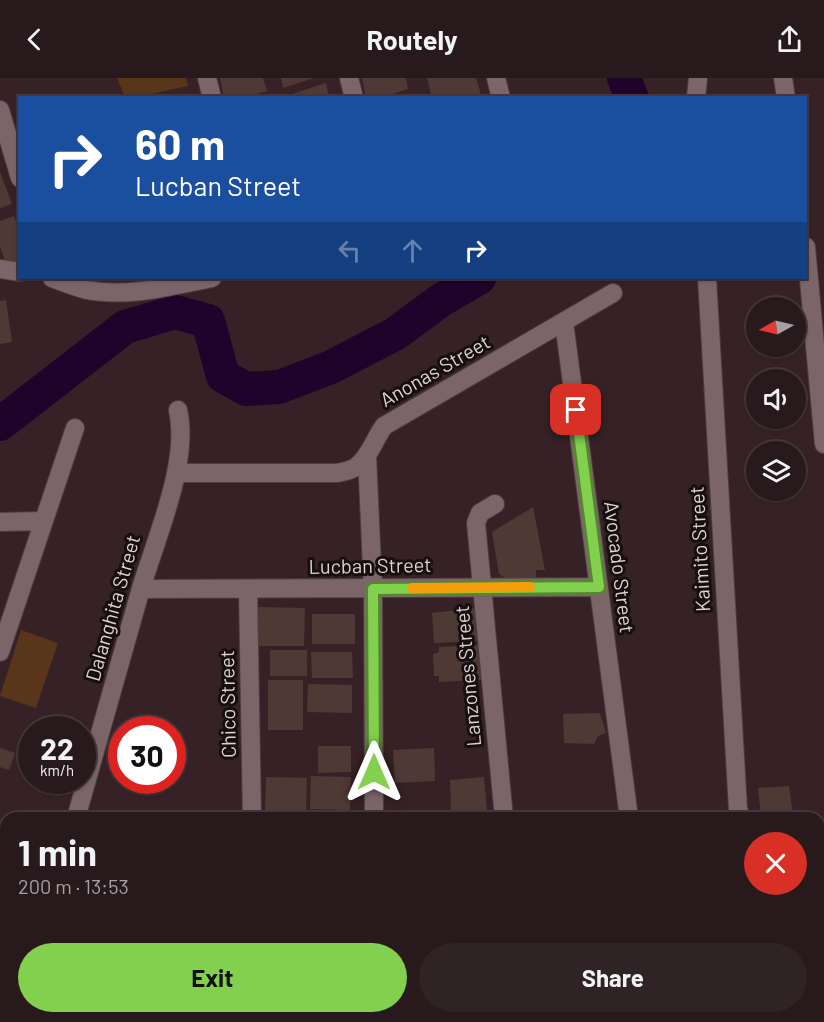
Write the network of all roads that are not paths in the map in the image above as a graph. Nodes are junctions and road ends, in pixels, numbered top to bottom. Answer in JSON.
{"nodes":[{"id":1,"x":207,"y":78,"type":"edge"},
{"id":2,"x":349,"y":78,"type":"edge"},
{"id":3,"x":496,"y":78,"type":"edge"},
{"id":4,"x":698,"y":78,"type":"edge"},
{"id":5,"x":783,"y":78,"type":"edge"},
{"id":6,"x":212,"y":96,"type":"edge"},
{"id":7,"x":354,"y":96,"type":"edge"},
{"id":8,"x":500,"y":96,"type":"edge"},
{"id":9,"x":696,"y":96,"type":"edge"},
{"id":10,"x":786,"y":96,"type":"edge"},
{"id":11,"x":0,"y":110,"type":"edge"},
{"id":12,"x":18,"y":171,"type":"edge"},
{"id":13,"x":807,"y":258,"type":"edge"},
{"id":14,"x":0,"y":269,"type":"edge"},
{"id":15,"x":18,"y":272,"type":"edge"},
{"id":16,"x":54,"y":279,"type":"edge"},
{"id":17,"x":200,"y":279,"type":"edge"},
{"id":18,"x":707,"y":279,"type":"edge"},
{"id":19,"x":141,"y":284,"type":"edge"},
{"id":20,"x":613,"y":293,"type":"dead end"},
{"id":21,"x":564,"y":322,"type":"junction"},
{"id":22,"x":178,"y":410,"type":"dead end"},
{"id":23,"x":75,"y":428,"type":"dead end"},
{"id":24,"x":824,"y":444,"type":"edge"},
{"id":25,"x":367,"y":455,"type":"junction"},
{"id":26,"x":177,"y":473,"type":"junction"},
{"id":27,"x":495,"y":504,"type":"dead end"},
{"id":28,"x":44,"y":521,"type":"junction"},
{"id":29,"x":0,"y":522,"type":"edge"},
{"id":30,"x":482,"y":587,"type":"junction"},
{"id":31,"x":599,"y":587,"type":"junction"},
{"id":32,"x":141,"y":589,"type":"junction"},
{"id":33,"x":248,"y":589,"type":"junction"},
{"id":34,"x":373,"y":589,"type":"junction"},
{"id":35,"x":2,"y":642,"type":"edge"},
{"id":36,"x":78,"y":812,"type":"edge"},
{"id":37,"x":252,"y":812,"type":"edge"},
{"id":38,"x":374,"y":812,"type":"edge"},
{"id":39,"x":503,"y":812,"type":"edge"},
{"id":40,"x":628,"y":812,"type":"edge"},
{"id":41,"x":740,"y":812,"type":"edge"}],
"edges":[{"from":1,"to":6,"type":"street"},
{"from":2,"to":7,"type":"street"},
{"from":3,"to":8,"type":"street"},
{"from":4,"to":9,"type":"street"},
{"from":5,"to":10,"type":"street"},
{"from":11,"to":12,"type":"street"},
{"from":13,"to":24,"type":"street"},
{"from":14,"to":15,"type":"street"},
{"from":16,"to":19,"type":"street"},
{"from":17,"to":19,"type":"street"},
{"from":18,"to":41,"type":"street","name":"Kaimito Street"},
{"from":20,"to":21,"type":"street","name":"Anonas Street"},
{"from":21,"to":25,"type":"street","name":"Anonas Street"},
{"from":21,"to":31,"type":"street","name":"Avocado Street"},
{"from":22,"to":26,"type":"street","name":"Dalanghita Street"},
{"from":23,"to":28,"type":"street"},
{"from":25,"to":26,"type":"street","name":"Anonas Street"},
{"from":25,"to":34,"type":"street"},
{"from":26,"to":32,"type":"street","name":"Dalanghita Street"},
{"from":27,"to":30,"type":"street","name":"Lanzones Street"},
{"from":28,"to":29,"type":"street"},
{"from":28,"to":35,"type":"street"},
{"from":30,"to":31,"type":"street","name":"Lucban Street"},
{"from":30,"to":34,"type":"street","name":"Lucban Street"},
{"from":30,"to":39,"type":"street","name":"Lanzones Street"},
{"from":31,"to":40,"type":"street","name":"Avocado Street"},
{"from":32,"to":33,"type":"street","name":"Lucban Street"},
{"from":32,"to":36,"type":"street","name":"Dalanghita Street"},
{"from":33,"to":34,"type":"street","name":"Lucban Street"},
{"from":33,"to":37,"type":"street","name":"Chico Street"},
{"from":34,"to":38,"type":"street"}]}
